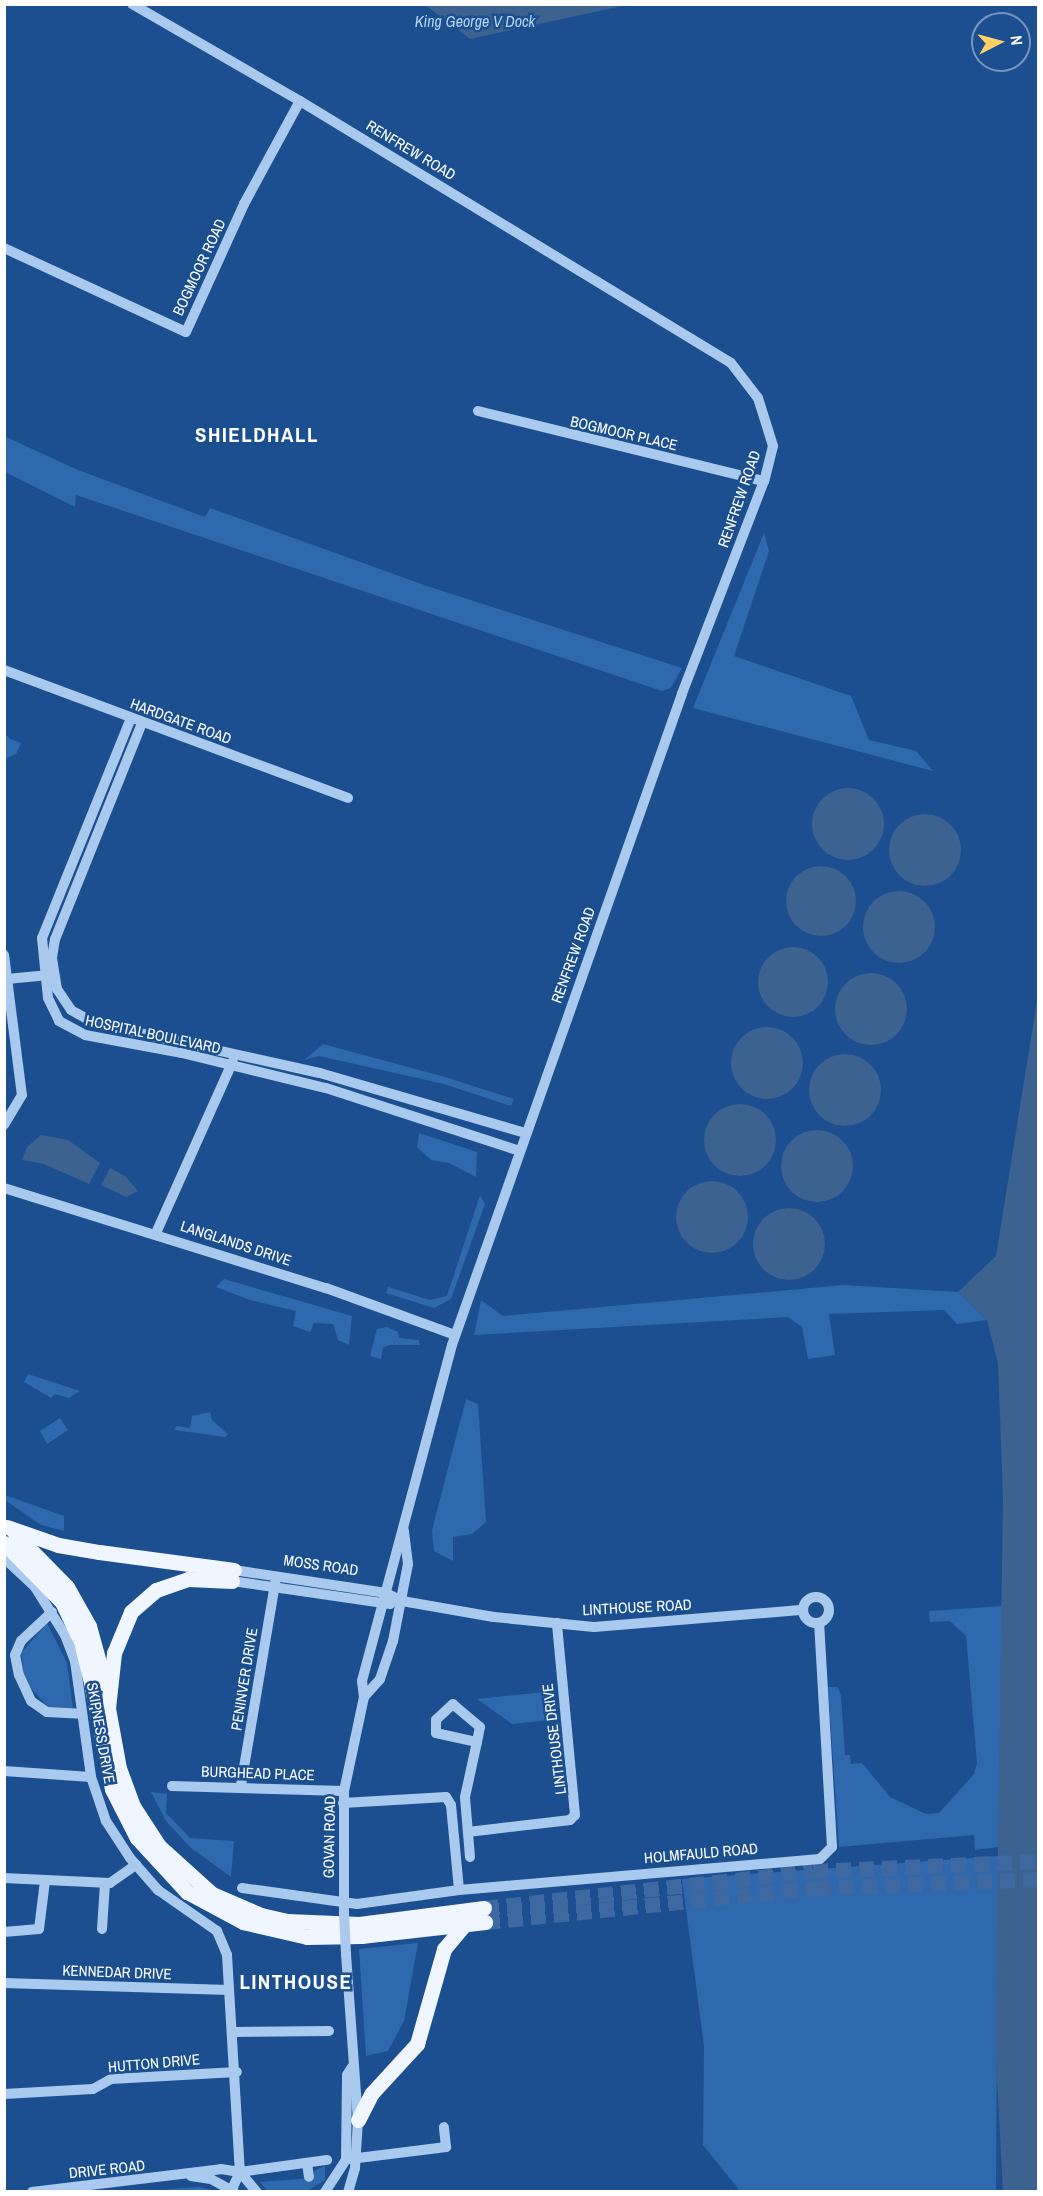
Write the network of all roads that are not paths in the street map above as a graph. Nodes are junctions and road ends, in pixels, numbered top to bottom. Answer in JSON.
{"nodes":[{"id":1,"x":132,"y":4,"type":"edge"},
{"id":2,"x":142,"y":4,"type":"edge"},
{"id":3,"x":153,"y":13,"type":"junction"},
{"id":4,"x":300,"y":101,"type":"junction"},
{"id":5,"x":4,"y":248,"type":"edge"},
{"id":6,"x":478,"y":411,"type":"dead end"},
{"id":7,"x":764,"y":481,"type":"junction"},
{"id":8,"x":4,"y":670,"type":"edge"},
{"id":9,"x":131,"y":718,"type":"junction"},
{"id":10,"x":142,"y":723,"type":"junction"},
{"id":11,"x":348,"y":798,"type":"dead end"},
{"id":12,"x":4,"y":955,"type":"edge"},
{"id":13,"x":49,"y":975,"type":"junction"},
{"id":14,"x":7,"y":979,"type":"junction"},
{"id":15,"x":236,"y":1053,"type":"junction"},
{"id":16,"x":232,"y":1066,"type":"junction"},
{"id":17,"x":4,"y":1125,"type":"edge"},
{"id":18,"x":525,"y":1133,"type":"junction"},
{"id":19,"x":520,"y":1150,"type":"junction"},
{"id":20,"x":4,"y":1188,"type":"edge"},
{"id":21,"x":156,"y":1233,"type":"junction"},
{"id":22,"x":455,"y":1335,"type":"junction"},
{"id":23,"x":6,"y":1527,"type":"edge"},
{"id":24,"x":403,"y":1527,"type":"junction"},
{"id":25,"x":4,"y":1543,"type":"edge"},
{"id":26,"x":4,"y":1558,"type":"edge"},
{"id":27,"x":233,"y":1576,"type":"junction"},
{"id":28,"x":275,"y":1581,"type":"junction"},
{"id":29,"x":385,"y":1599,"type":"junction"},
{"id":30,"x":402,"y":1601,"type":"junction"},
{"id":31,"x":803,"y":1610,"type":"junction"},
{"id":32,"x":52,"y":1612,"type":"junction"},
{"id":33,"x":557,"y":1623,"type":"junction"},
{"id":34,"x":819,"y":1623,"type":"junction"},
{"id":35,"x":10,"y":1654,"type":"edge"},
{"id":36,"x":364,"y":1696,"type":"junction"},
{"id":37,"x":108,"y":1708,"type":"junction"},
{"id":38,"x":81,"y":1714,"type":"junction"},
{"id":39,"x":477,"y":1742,"type":"dead end"},
{"id":40,"x":4,"y":1771,"type":"edge"},
{"id":41,"x":91,"y":1777,"type":"junction"},
{"id":42,"x":241,"y":1785,"type":"junction"},
{"id":43,"x":172,"y":1786,"type":"dead end"},
{"id":44,"x":344,"y":1791,"type":"junction"},
{"id":45,"x":343,"y":1803,"type":"junction"},
{"id":46,"x":468,"y":1832,"type":"junction"},
{"id":47,"x":470,"y":1857,"type":"dead end"},
{"id":48,"x":136,"y":1865,"type":"junction"},
{"id":49,"x":4,"y":1878,"type":"edge"},
{"id":50,"x":45,"y":1881,"type":"junction"},
{"id":51,"x":105,"y":1884,"type":"junction"},
{"id":52,"x":242,"y":1888,"type":"dead end"},
{"id":53,"x":459,"y":1890,"type":"junction"},
{"id":54,"x":344,"y":1908,"type":"junction"},
{"id":55,"x":465,"y":1924,"type":"junction"},
{"id":56,"x":102,"y":1929,"type":"dead end"},
{"id":57,"x":4,"y":1932,"type":"edge"},
{"id":58,"x":4,"y":1983,"type":"edge"},
{"id":59,"x":229,"y":1990,"type":"junction"},
{"id":60,"x":329,"y":2031,"type":"dead end"},
{"id":61,"x":234,"y":2032,"type":"junction"},
{"id":62,"x":352,"y":2067,"type":"junction"},
{"id":63,"x":237,"y":2072,"type":"junction"},
{"id":64,"x":4,"y":2094,"type":"edge"},
{"id":65,"x":358,"y":2120,"type":"junction"},
{"id":66,"x":444,"y":2127,"type":"dead end"},
{"id":67,"x":351,"y":2158,"type":"junction"},
{"id":68,"x":327,"y":2160,"type":"dead end"},
{"id":69,"x":307,"y":2163,"type":"junction"},
{"id":70,"x":240,"y":2172,"type":"junction"},
{"id":71,"x":185,"y":2175,"type":"junction"},
{"id":72,"x":309,"y":2177,"type":"dead end"},
{"id":73,"x":233,"y":2190,"type":"edge"},
{"id":74,"x":33,"y":2192,"type":"edge"},
{"id":75,"x":257,"y":2192,"type":"edge"},
{"id":76,"x":325,"y":2192,"type":"edge"},
{"id":77,"x":348,"y":2192,"type":"edge"}],
"edges":[{"from":1,"to":3,"type":"street","name":"RENFREW ROAD"},
{"from":2,"to":3,"type":"street","name":"RENFREW ROAD"},
{"from":3,"to":4,"type":"street","name":"RENFREW ROAD"},
{"from":4,"to":5,"type":"street","name":"BOGMOOR ROAD"},
{"from":4,"to":7,"type":"street","name":"RENFREW ROAD"},
{"from":6,"to":7,"type":"street","name":"BOGMOOR PLACE"},
{"from":7,"to":18,"type":"street","name":"RENFREW ROAD"},
{"from":8,"to":9,"type":"street","name":"HARDGATE ROAD"},
{"from":9,"to":10,"type":"street","name":"HARDGATE ROAD"},
{"from":9,"to":13,"type":"street","name":"HOSPITAL BOULEVARD"},
{"from":10,"to":11,"type":"street","name":"HARDGATE ROAD"},
{"from":10,"to":13,"type":"street","name":"HOSPITAL BOULEVARD"},
{"from":12,"to":14,"type":"street"},
{"from":13,"to":14,"type":"street"},
{"from":13,"to":15,"type":"street","name":"HOSPITAL BOULEVARD"},
{"from":13,"to":16,"type":"street","name":"HOSPITAL BOULEVARD"},
{"from":14,"to":17,"type":"street"},
{"from":15,"to":16,"type":"street"},
{"from":15,"to":18,"type":"street","name":"HOSPITAL BOULEVARD"},
{"from":16,"to":19,"type":"street","name":"HOSPITAL BOULEVARD"},
{"from":16,"to":21,"type":"street"},
{"from":18,"to":19,"type":"street","name":"RENFREW ROAD"},
{"from":19,"to":22,"type":"street","name":"RENFREW ROAD"},
{"from":20,"to":21,"type":"street","name":"LANGLANDS DRIVE"},
{"from":21,"to":22,"type":"street","name":"LANGLANDS DRIVE"},
{"from":22,"to":24,"type":"street","name":"GOVAN ROAD"},
{"from":23,"to":27,"type":"main road"},
{"from":23,"to":37,"type":"main road"},
{"from":24,"to":29,"type":"street","name":"GOVAN ROAD"},
{"from":24,"to":30,"type":"street"},
{"from":25,"to":55,"type":"main road"},
{"from":26,"to":32,"type":"street","name":"SKIPNESS DRIVE"},
{"from":27,"to":28,"type":"street","name":"MOSS ROAD"},
{"from":27,"to":37,"type":"main road"},
{"from":28,"to":29,"type":"street","name":"MOSS ROAD"},
{"from":28,"to":42,"type":"street","name":"PENINVER DRIVE"},
{"from":29,"to":30,"type":"street","name":"LINTHOUSE ROAD"},
{"from":29,"to":36,"type":"street","name":"GOVAN ROAD"},
{"from":30,"to":33,"type":"street","name":"LINTHOUSE ROAD"},
{"from":30,"to":36,"type":"street"},
{"from":31,"to":33,"type":"street","name":"LINTHOUSE ROAD"},
{"from":31,"to":34,"type":"street"},
{"from":31,"to":34,"type":"street","name":"LINTHOUSE ROAD"},
{"from":32,"to":35,"type":"street"},
{"from":32,"to":38,"type":"street","name":"SKIPNESS DRIVE"},
{"from":33,"to":46,"type":"street","name":"LINTHOUSE DRIVE"},
{"from":34,"to":53,"type":"street","name":"HOLMFAULD ROAD"},
{"from":35,"to":38,"type":"street"},
{"from":36,"to":44,"type":"street","name":"GOVAN ROAD"},
{"from":37,"to":55,"type":"main road"},
{"from":38,"to":41,"type":"street","name":"SKIPNESS DRIVE"},
{"from":39,"to":46,"type":"street"},
{"from":40,"to":41,"type":"street"},
{"from":41,"to":48,"type":"street","name":"SKIPNESS DRIVE"},
{"from":42,"to":43,"type":"street","name":"BURGHEAD PLACE"},
{"from":42,"to":44,"type":"street","name":"BURGHEAD PLACE"},
{"from":44,"to":45,"type":"street","name":"GOVAN ROAD"},
{"from":45,"to":53,"type":"street"},
{"from":45,"to":54,"type":"street","name":"GOVAN ROAD"},
{"from":46,"to":47,"type":"street"},
{"from":48,"to":51,"type":"street"},
{"from":48,"to":59,"type":"street","name":"SKIPNESS DRIVE"},
{"from":49,"to":50,"type":"street"},
{"from":50,"to":51,"type":"street"},
{"from":50,"to":57,"type":"street"},
{"from":51,"to":56,"type":"street"},
{"from":52,"to":54,"type":"street","name":"HOLMFAULD ROAD"},
{"from":53,"to":54,"type":"street","name":"HOLMFAULD ROAD"},
{"from":54,"to":62,"type":"street","name":"GOVAN ROAD","bridge":true},
{"from":55,"to":65,"type":"main road"},
{"from":58,"to":59,"type":"street","name":"KENNEDAR DRIVE"},
{"from":59,"to":61,"type":"street","name":"SKIPNESS DRIVE"},
{"from":60,"to":61,"type":"street"},
{"from":61,"to":63,"type":"street","name":"SKIPNESS DRIVE"},
{"from":62,"to":65,"type":"street","name":"GOVAN ROAD"},
{"from":62,"to":67,"type":"street","name":"GOVAN ROAD"},
{"from":63,"to":64,"type":"street","name":"HUTTON DRIVE"},
{"from":63,"to":70,"type":"street","name":"SKIPNESS DRIVE"},
{"from":65,"to":67,"type":"street","name":"GOVAN ROAD"},
{"from":66,"to":67,"type":"street"},
{"from":67,"to":76,"type":"street"},
{"from":67,"to":77,"type":"street","name":"GOVAN ROAD"},
{"from":68,"to":69,"type":"street","name":"DRIVE ROAD"},
{"from":69,"to":70,"type":"street","name":"DRIVE ROAD"},
{"from":69,"to":72,"type":"street"},
{"from":70,"to":71,"type":"street","name":"DRIVE ROAD"},
{"from":70,"to":73,"type":"street","name":"DRIVE ROAD"},
{"from":70,"to":75,"type":"street"},
{"from":71,"to":73,"type":"street","name":"DRIVE ROAD"},
{"from":71,"to":74,"type":"street","name":"DRIVE ROAD"}]}
